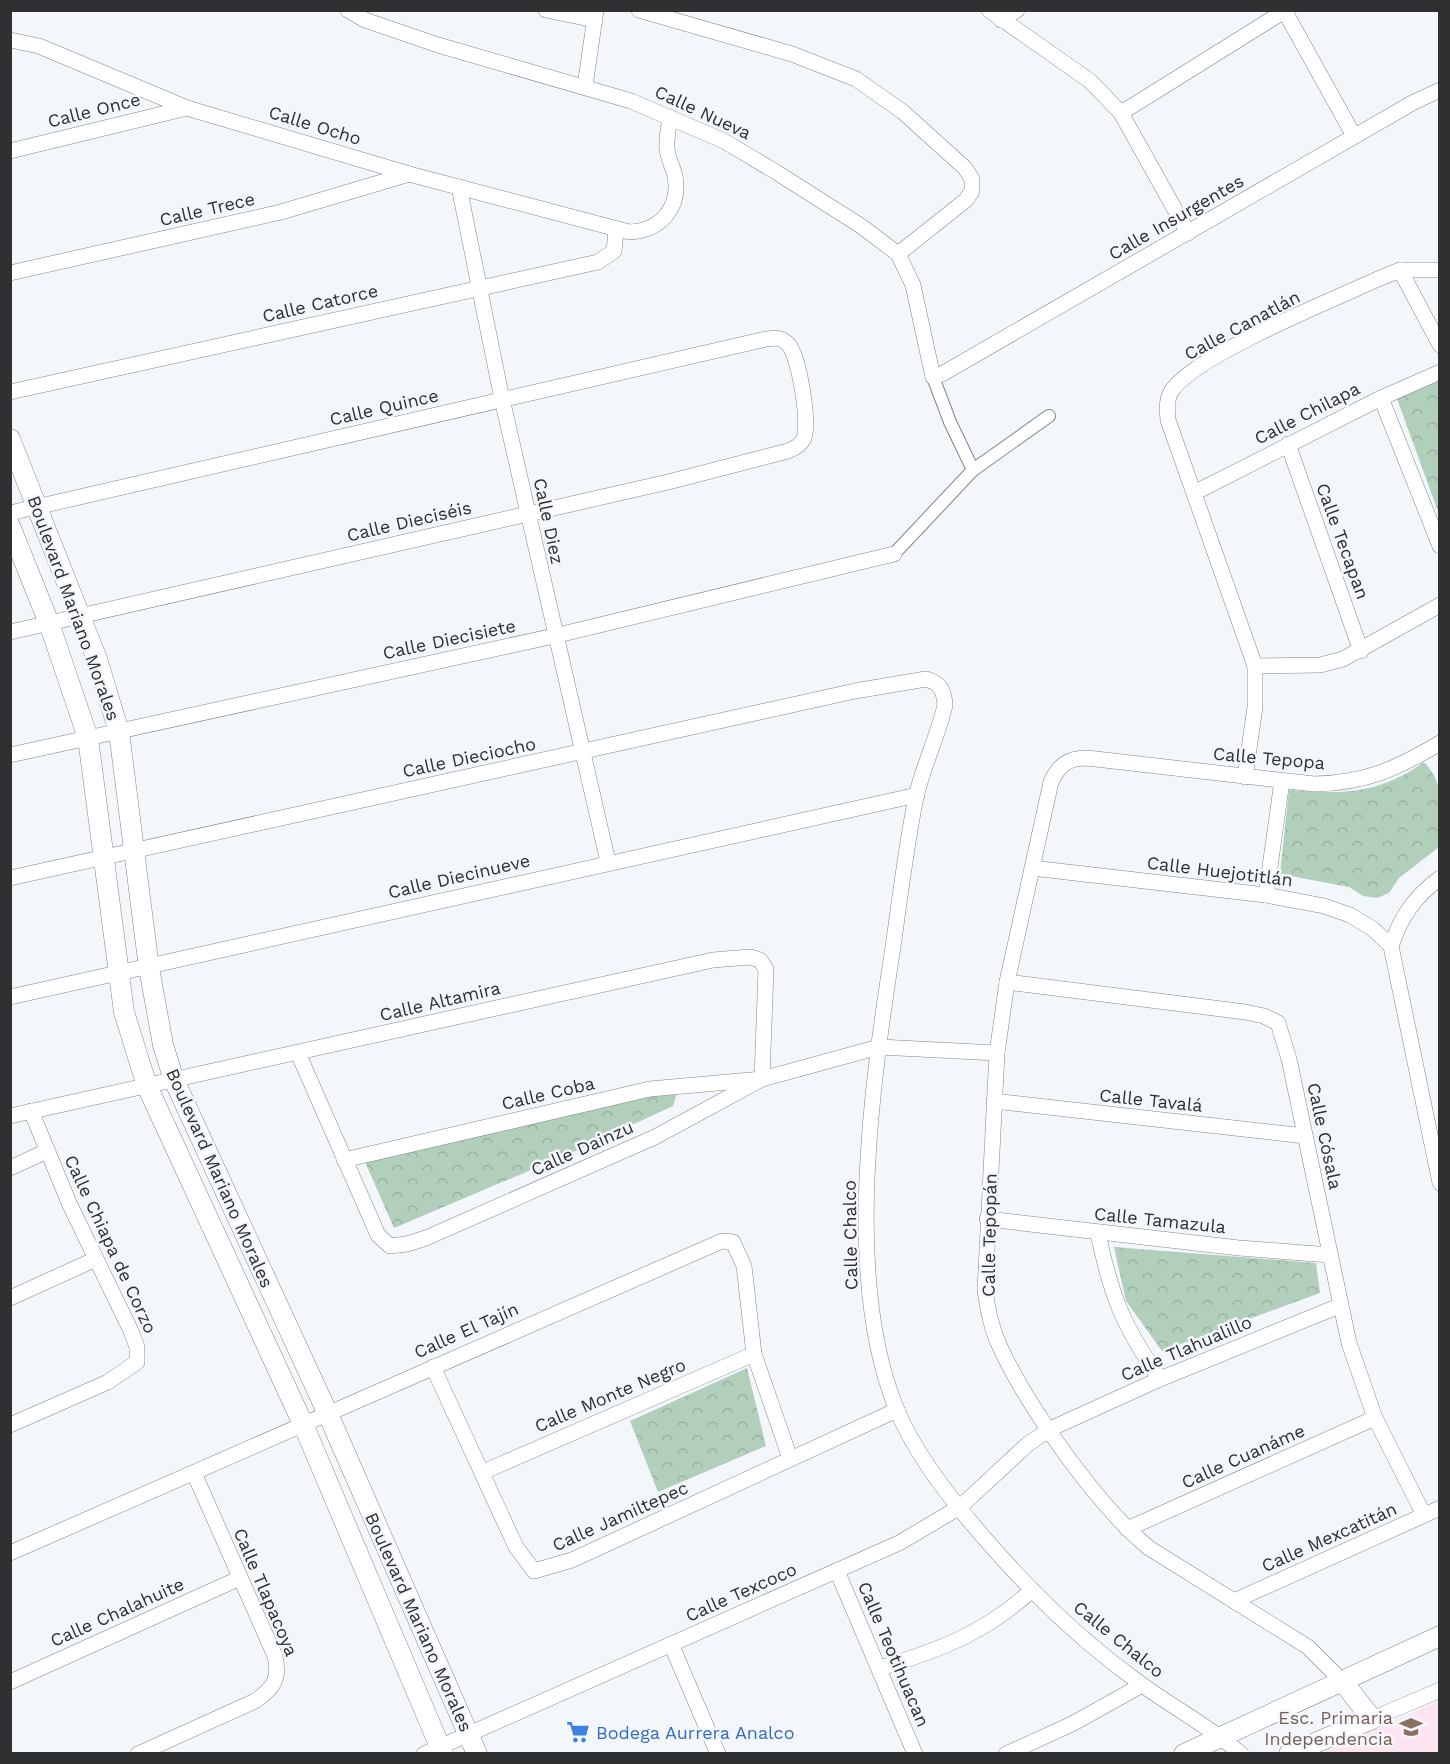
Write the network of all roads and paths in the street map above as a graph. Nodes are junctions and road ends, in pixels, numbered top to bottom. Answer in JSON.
{"nodes":[{"id":1,"x":348,"y":10,"type":"edge"},
{"id":2,"x":546,"y":10,"type":"edge"},
{"id":3,"x":639,"y":10,"type":"edge"},
{"id":4,"x":1017,"y":10,"type":"edge"},
{"id":5,"x":1285,"y":11,"type":"edge"},
{"id":6,"x":596,"y":15,"type":"edge"},
{"id":7,"x":995,"y":15,"type":"edge"},
{"id":8,"x":10,"y":40,"type":"edge"},
{"id":9,"x":585,"y":86,"type":"junction"},
{"id":10,"x":1440,"y":90,"type":"edge"},
{"id":11,"x":187,"y":108,"type":"junction"},
{"id":12,"x":1121,"y":113,"type":"junction"},
{"id":13,"x":670,"y":117,"type":"junction"},
{"id":14,"x":1354,"y":136,"type":"junction"},
{"id":15,"x":10,"y":151,"type":"edge"},
{"id":16,"x":409,"y":174,"type":"junction"},
{"id":17,"x":459,"y":187,"type":"junction"},
{"id":18,"x":616,"y":231,"type":"junction"},
{"id":19,"x":1188,"y":233,"type":"junction"},
{"id":20,"x":898,"y":254,"type":"junction"},
{"id":21,"x":1400,"y":270,"type":"junction"},
{"id":22,"x":1440,"y":270,"type":"edge"},
{"id":23,"x":10,"y":273,"type":"edge"},
{"id":24,"x":480,"y":288,"type":"junction"},
{"id":25,"x":1440,"y":345,"type":"edge"},
{"id":26,"x":1440,"y":372,"type":"edge"},
{"id":27,"x":933,"y":377,"type":"junction"},
{"id":28,"x":10,"y":392,"type":"edge"},
{"id":29,"x":1381,"y":398,"type":"junction"},
{"id":30,"x":502,"y":399,"type":"junction"},
{"id":31,"x":1049,"y":416,"type":"dead end"},
{"id":32,"x":806,"y":432,"type":"joint"},
{"id":33,"x":10,"y":439,"type":"edge"},
{"id":34,"x":1288,"y":444,"type":"junction"},
{"id":35,"x":973,"y":470,"type":"junction"},
{"id":36,"x":1194,"y":493,"type":"junction"},
{"id":37,"x":37,"y":507,"type":"junction"},
{"id":38,"x":10,"y":513,"type":"edge"},
{"id":39,"x":527,"y":514,"type":"junction"},
{"id":40,"x":10,"y":526,"type":"edge"},
{"id":41,"x":1440,"y":546,"type":"edge"},
{"id":42,"x":894,"y":554,"type":"joint"},
{"id":43,"x":1440,"y":606,"type":"edge"},
{"id":44,"x":80,"y":615,"type":"junction"},
{"id":45,"x":49,"y":623,"type":"junction"},
{"id":46,"x":10,"y":632,"type":"edge"},
{"id":47,"x":554,"y":636,"type":"junction"},
{"id":48,"x":1361,"y":651,"type":"junction"},
{"id":49,"x":1255,"y":666,"type":"junction"},
{"id":50,"x":937,"y":682,"type":"joint"},
{"id":51,"x":119,"y":732,"type":"junction"},
{"id":52,"x":88,"y":738,"type":"junction"},
{"id":53,"x":1438,"y":748,"type":"edge"},
{"id":54,"x":583,"y":752,"type":"junction"},
{"id":55,"x":10,"y":754,"type":"edge"},
{"id":56,"x":1087,"y":758,"type":"joint"},
{"id":57,"x":1245,"y":777,"type":"junction"},
{"id":58,"x":1282,"y":781,"type":"junction"},
{"id":59,"x":917,"y":795,"type":"junction"},
{"id":60,"x":134,"y":851,"type":"junction"},
{"id":61,"x":105,"y":857,"type":"junction"},
{"id":62,"x":608,"y":862,"type":"junction"},
{"id":63,"x":1032,"y":868,"type":"junction"},
{"id":64,"x":10,"y":878,"type":"edge"},
{"id":65,"x":1440,"y":878,"type":"edge"},
{"id":66,"x":1266,"y":895,"type":"junction"},
{"id":67,"x":1391,"y":946,"type":"junction"},
{"id":68,"x":149,"y":968,"type":"junction"},
{"id":69,"x":118,"y":974,"type":"junction"},
{"id":70,"x":1007,"y":982,"type":"junction"},
{"id":71,"x":10,"y":997,"type":"edge"},
{"id":72,"x":879,"y":1047,"type":"junction"},
{"id":73,"x":298,"y":1053,"type":"junction"},
{"id":74,"x":997,"y":1053,"type":"junction"},
{"id":75,"x":762,"y":1079,"type":"junction"},
{"id":76,"x":174,"y":1080,"type":"junction"},
{"id":77,"x":147,"y":1086,"type":"junction"},
{"id":78,"x":994,"y":1101,"type":"junction"},
{"id":79,"x":31,"y":1111,"type":"junction"},
{"id":80,"x":10,"y":1116,"type":"edge"},
{"id":81,"x":1305,"y":1136,"type":"junction"},
{"id":82,"x":47,"y":1151,"type":"junction"},
{"id":83,"x":344,"y":1160,"type":"junction"},
{"id":84,"x":10,"y":1168,"type":"edge"},
{"id":85,"x":1440,"y":1183,"type":"edge"},
{"id":86,"x":987,"y":1219,"type":"junction"},
{"id":87,"x":1098,"y":1233,"type":"junction"},
{"id":88,"x":1330,"y":1255,"type":"junction"},
{"id":89,"x":96,"y":1259,"type":"junction"},
{"id":90,"x":10,"y":1298,"type":"edge"},
{"id":91,"x":1339,"y":1306,"type":"junction"},
{"id":92,"x":754,"y":1354,"type":"junction"},
{"id":93,"x":432,"y":1366,"type":"junction"},
{"id":94,"x":1160,"y":1379,"type":"junction"},
{"id":95,"x":897,"y":1410,"type":"junction"},
{"id":96,"x":328,"y":1414,"type":"junction"},
{"id":97,"x":1375,"y":1418,"type":"junction"},
{"id":98,"x":303,"y":1424,"type":"junction"},
{"id":99,"x":10,"y":1425,"type":"edge"},
{"id":100,"x":1050,"y":1429,"type":"junction"},
{"id":101,"x":790,"y":1458,"type":"junction"},
{"id":102,"x":483,"y":1472,"type":"junction"},
{"id":103,"x":194,"y":1473,"type":"junction"},
{"id":104,"x":960,"y":1507,"type":"junction"},
{"id":105,"x":1440,"y":1508,"type":"edge"},
{"id":106,"x":1424,"y":1515,"type":"junction"},
{"id":107,"x":1127,"y":1529,"type":"junction"},
{"id":108,"x":10,"y":1553,"type":"edge"},
{"id":109,"x":837,"y":1571,"type":"junction"},
{"id":110,"x":240,"y":1578,"type":"junction"},
{"id":111,"x":1032,"y":1590,"type":"junction"},
{"id":112,"x":1234,"y":1601,"type":"junction"},
{"id":113,"x":1440,"y":1636,"type":"edge"},
{"id":114,"x":671,"y":1644,"type":"junction"},
{"id":115,"x":880,"y":1668,"type":"junction"},
{"id":116,"x":10,"y":1682,"type":"edge"},
{"id":117,"x":1343,"y":1682,"type":"junction"},
{"id":118,"x":1142,"y":1685,"type":"junction"},
{"id":119,"x":1440,"y":1690,"type":"edge"},
{"id":120,"x":1372,"y":1719,"type":"junction"},
{"id":121,"x":468,"y":1733,"type":"junction"},
{"id":122,"x":1221,"y":1737,"type":"junction"},
{"id":123,"x":436,"y":1751,"type":"edge"},
{"id":124,"x":138,"y":1754,"type":"edge"},
{"id":125,"x":477,"y":1754,"type":"edge"},
{"id":126,"x":718,"y":1754,"type":"edge"},
{"id":127,"x":915,"y":1754,"type":"edge"},
{"id":128,"x":1006,"y":1754,"type":"edge"},
{"id":129,"x":1184,"y":1754,"type":"edge"},
{"id":130,"x":1241,"y":1754,"type":"edge"},
{"id":131,"x":1289,"y":1754,"type":"edge"}],
"edges":[{"from":1,"to":9,"type":"street","name":"Calle Nueva"},
{"from":2,"to":6,"type":"street"},
{"from":3,"to":20,"type":"street"},
{"from":4,"to":7,"type":"street"},
{"from":5,"to":12,"type":"street"},
{"from":5,"to":14,"type":"street"},
{"from":6,"to":9,"type":"street"},
{"from":7,"to":12,"type":"street"},
{"from":8,"to":11,"type":"street","name":"Calle Ocho"},
{"from":9,"to":13,"type":"street","name":"Calle Nueva"},
{"from":10,"to":14,"type":"street","name":"Calle Insurgentes"},
{"from":11,"to":15,"type":"street","name":"Calle Once"},
{"from":11,"to":16,"type":"street","name":"Calle Ocho"},
{"from":12,"to":19,"type":"street"},
{"from":13,"to":18,"type":"street","name":"Calle Ocho"},
{"from":13,"to":20,"type":"street","name":"Calle Nueva"},
{"from":14,"to":19,"type":"street","name":"Calle Insurgentes"},
{"from":16,"to":17,"type":"street","name":"Calle Ocho"},
{"from":16,"to":23,"type":"street","name":"Calle Trece"},
{"from":17,"to":18,"type":"street","name":"Calle Ocho"},
{"from":17,"to":24,"type":"street","name":"Calle Diez"},
{"from":18,"to":24,"type":"street","name":"Calle Catorce"},
{"from":19,"to":27,"type":"street","name":"Calle Insurgentes"},
{"from":20,"to":27,"type":"street","name":"Calle Nueva"},
{"from":21,"to":22,"type":"street","name":"Calle Canatlán"},
{"from":21,"to":25,"type":"street"},
{"from":21,"to":36,"type":"street","name":"Calle Canatlán"},
{"from":24,"to":28,"type":"street","name":"Calle Catorce"},
{"from":24,"to":30,"type":"street","name":"Calle Diez"},
{"from":26,"to":29,"type":"street","name":"Calle Chilapa"},
{"from":27,"to":35,"type":"street"},
{"from":29,"to":34,"type":"street","name":"Calle Chilapa"},
{"from":29,"to":41,"type":"street"},
{"from":30,"to":32,"type":"street","name":"Calle Quince"},
{"from":30,"to":37,"type":"street","name":"Calle Quince"},
{"from":30,"to":39,"type":"street","name":"Calle Diez"},
{"from":31,"to":35,"type":"street"},
{"from":32,"to":39,"type":"street","name":"Calle Dieciséis"},
{"from":33,"to":37,"type":"street","name":"Boulevard Mariano Morales"},
{"from":34,"to":36,"type":"street","name":"Calle Chilapa"},
{"from":34,"to":48,"type":"street","name":"Calle Tecapan"},
{"from":35,"to":42,"type":"street"},
{"from":36,"to":49,"type":"street","name":"Calle Canatlán"},
{"from":37,"to":38,"type":"street","name":"Calle Quince"},
{"from":37,"to":44,"type":"street","name":"Boulevard Mariano Morales"},
{"from":39,"to":44,"type":"street","name":"Calle Dieciséis"},
{"from":39,"to":47,"type":"street","name":"Calle Diez"},
{"from":40,"to":45,"type":"street","name":"Boulevard Mariano Morales"},
{"from":42,"to":47,"type":"street","name":"Calle Diecisiete"},
{"from":43,"to":48,"type":"street"},
{"from":44,"to":45,"type":"street","name":"Calle Dieciséis"},
{"from":44,"to":51,"type":"street","name":"Boulevard Mariano Morales"},
{"from":45,"to":46,"type":"street","name":"Calle Dieciséis"},
{"from":45,"to":52,"type":"street","name":"Boulevard Mariano Morales"},
{"from":47,"to":51,"type":"street","name":"Calle Diecisiete"},
{"from":47,"to":54,"type":"street","name":"Calle Diez"},
{"from":48,"to":49,"type":"street"},
{"from":49,"to":57,"type":"street","name":"Calle Canatlán"},
{"from":50,"to":54,"type":"street","name":"Calle Dieciocho"},
{"from":50,"to":59,"type":"street","name":"Calle Chalco"},
{"from":51,"to":52,"type":"street","name":"Calle Diecisiete"},
{"from":51,"to":60,"type":"street","name":"Boulevard Mariano Morales"},
{"from":52,"to":55,"type":"street","name":"Calle Diecisiete"},
{"from":52,"to":61,"type":"street","name":"Boulevard Mariano Morales"},
{"from":53,"to":58,"type":"street","name":"Calle Tepopa"},
{"from":54,"to":60,"type":"street","name":"Calle Dieciocho"},
{"from":54,"to":62,"type":"street","name":"Calle Diez"},
{"from":56,"to":57,"type":"street","name":"Calle Tepopa"},
{"from":56,"to":63,"type":"street","name":"Calle Tepopán"},
{"from":57,"to":58,"type":"street","name":"Calle Tepopa"},
{"from":58,"to":66,"type":"street"},
{"from":59,"to":62,"type":"street","name":"Calle Diecinueve"},
{"from":59,"to":72,"type":"street","name":"Calle Chalco"},
{"from":60,"to":61,"type":"street","name":"Calle Dieciocho"},
{"from":60,"to":68,"type":"street","name":"Boulevard Mariano Morales"},
{"from":61,"to":64,"type":"street","name":"Calle Dieciocho"},
{"from":61,"to":69,"type":"street","name":"Boulevard Mariano Morales"},
{"from":62,"to":68,"type":"street","name":"Calle Diecinueve"},
{"from":63,"to":66,"type":"street","name":"Calle Huejotitlán"},
{"from":63,"to":70,"type":"street","name":"Calle Tepopán"},
{"from":65,"to":67,"type":"street"},
{"from":66,"to":67,"type":"street","name":"Calle Huejotitlán"},
{"from":67,"to":85,"type":"street"},
{"from":68,"to":69,"type":"street","name":"Calle Diecinueve"},
{"from":68,"to":76,"type":"street","name":"Boulevard Mariano Morales"},
{"from":69,"to":71,"type":"street","name":"Calle Diecinueve"},
{"from":69,"to":77,"type":"street","name":"Boulevard Mariano Morales"},
{"from":70,"to":74,"type":"street","name":"Calle Tepopán"},
{"from":70,"to":81,"type":"street","name":"Calle Cósala"},
{"from":72,"to":74,"type":"street","name":"Calle Dainzu"},
{"from":72,"to":75,"type":"street","name":"Calle Dainzu"},
{"from":72,"to":95,"type":"street","name":"Calle Chalco"},
{"from":73,"to":75,"type":"street","name":"Calle Altamira"},
{"from":73,"to":76,"type":"street","name":"Calle Altamira"},
{"from":73,"to":83,"type":"street","name":"Calle Dainzu"},
{"from":74,"to":78,"type":"street","name":"Calle Tepopán"},
{"from":75,"to":83,"type":"street","name":"Calle Coba"},
{"from":75,"to":83,"type":"street","name":"Calle Dainzu"},
{"from":76,"to":77,"type":"street","name":"Calle Altamira"},
{"from":76,"to":96,"type":"street","name":"Boulevard Mariano Morales"},
{"from":77,"to":79,"type":"street","name":"Calle Altamira"},
{"from":77,"to":98,"type":"street","name":"Boulevard Mariano Morales"},
{"from":78,"to":81,"type":"street","name":"Calle Tavalá"},
{"from":78,"to":86,"type":"street","name":"Calle Tepopán"},
{"from":79,"to":80,"type":"street","name":"Calle Altamira"},
{"from":79,"to":82,"type":"street","name":"Calle Chiapa de Corzo"},
{"from":81,"to":88,"type":"street","name":"Calle Cósala"},
{"from":82,"to":84,"type":"street"},
{"from":82,"to":89,"type":"street","name":"Calle Chiapa de Corzo"},
{"from":86,"to":87,"type":"street","name":"Calle Tamazula"},
{"from":86,"to":100,"type":"street","name":"Calle Tepopán"},
{"from":87,"to":88,"type":"street","name":"Calle Tamazula"},
{"from":87,"to":94,"type":"street"},
{"from":88,"to":91,"type":"street","name":"Calle Cósala"},
{"from":89,"to":90,"type":"street"},
{"from":89,"to":99,"type":"street","name":"Calle Chiapa de Corzo"},
{"from":91,"to":94,"type":"street","name":"Calle Tlahualillo"},
{"from":91,"to":97,"type":"street","name":"Calle Cósala"},
{"from":92,"to":93,"type":"street","name":"Calle El Tajín"},
{"from":92,"to":101,"type":"street","name":"Calle El Tajín"},
{"from":92,"to":102,"type":"street","name":"Calle Monte Negro"},
{"from":93,"to":96,"type":"street","name":"Calle El Tajín"},
{"from":93,"to":102,"type":"street","name":"Calle Jamiltepec"},
{"from":94,"to":100,"type":"street","name":"Calle Tlahualillo"},
{"from":95,"to":101,"type":"street","name":"Calle Jamiltepec"},
{"from":95,"to":104,"type":"street","name":"Calle Chalco"},
{"from":96,"to":98,"type":"street","name":"Calle El Tajín"},
{"from":96,"to":121,"type":"street","name":"Boulevard Mariano Morales"},
{"from":97,"to":106,"type":"street","name":"Calle Cósala"},
{"from":97,"to":107,"type":"street","name":"Calle Cuanáme"},
{"from":98,"to":103,"type":"street","name":"Calle El Tajín"},
{"from":98,"to":123,"type":"street","name":"Boulevard Mariano Morales"},
{"from":100,"to":104,"type":"street","name":"Calle Texcoco"},
{"from":100,"to":107,"type":"street","name":"Calle Tepopán"},
{"from":101,"to":102,"type":"street","name":"Calle Jamiltepec"},
{"from":103,"to":108,"type":"street","name":"Calle El Tajín"},
{"from":103,"to":110,"type":"street","name":"Calle Tlapacoya"},
{"from":104,"to":109,"type":"street","name":"Calle Texcoco"},
{"from":104,"to":111,"type":"street","name":"Calle Chalco"},
{"from":105,"to":106,"type":"street","name":"Calle Mexcatitán"},
{"from":106,"to":112,"type":"street","name":"Calle Mexcatitán"},
{"from":107,"to":112,"type":"street","name":"Calle Tepopán"},
{"from":109,"to":114,"type":"street","name":"Calle Texcoco"},
{"from":109,"to":115,"type":"street","name":"Calle Teotihuacan"},
{"from":110,"to":116,"type":"street","name":"Calle Chalahuite"},
{"from":110,"to":124,"type":"street","name":"Calle Tlapacoya"},
{"from":111,"to":115,"type":"street"},
{"from":111,"to":118,"type":"street","name":"Calle Chalco"},
{"from":112,"to":117,"type":"street","name":"Calle Tepopán"},
{"from":113,"to":117,"type":"street"},
{"from":114,"to":121,"type":"street","name":"Calle Texcoco"},
{"from":114,"to":126,"type":"street"},
{"from":115,"to":127,"type":"street","name":"Calle Teotihuacan"},
{"from":117,"to":120,"type":"street","name":"Calle Tepopán"},
{"from":117,"to":122,"type":"street"},
{"from":118,"to":122,"type":"street","name":"Calle Chalco"},
{"from":118,"to":128,"type":"street"},
{"from":119,"to":120,"type":"street"},
{"from":120,"to":131,"type":"street"},
{"from":121,"to":123,"type":"street","name":"Calle Texcoco"},
{"from":121,"to":125,"type":"street","name":"Boulevard Mariano Morales"},
{"from":122,"to":129,"type":"street"},
{"from":122,"to":130,"type":"street","name":"Calle Chalco"}]}
